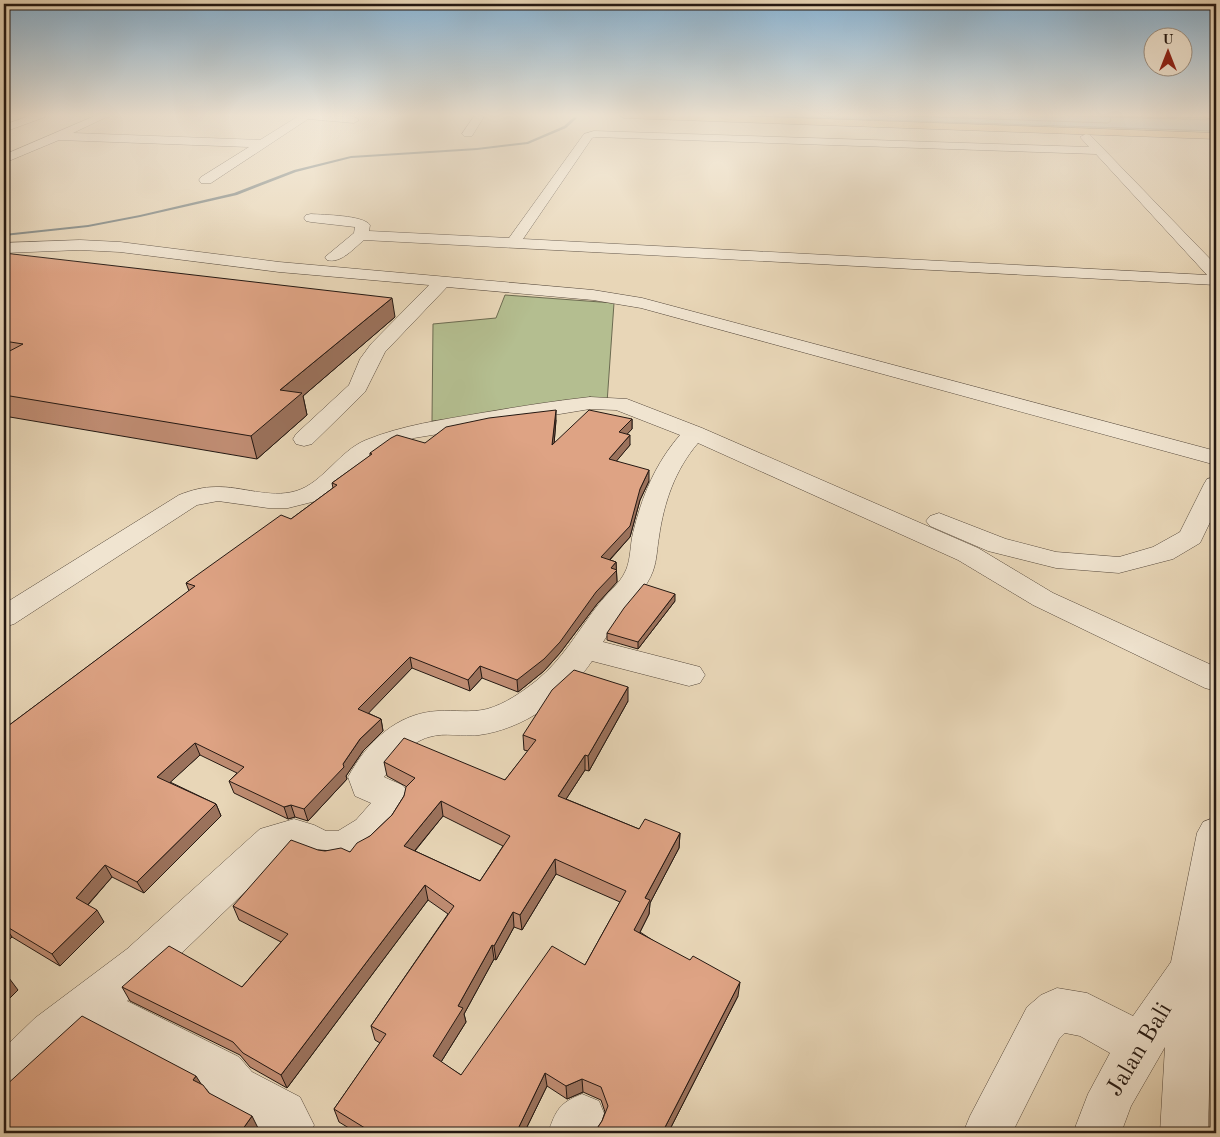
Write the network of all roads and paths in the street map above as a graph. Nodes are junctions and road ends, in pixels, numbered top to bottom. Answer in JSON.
{"nodes":[{"id":1,"x":225,"y":168,"type":"edge"},
{"id":2,"x":566,"y":168,"type":"edge"},
{"id":3,"x":1115,"y":168,"type":"edge"},
{"id":4,"x":206,"y":180,"type":"dead end"},
{"id":5,"x":312,"y":218,"type":"dead end"},
{"id":6,"x":361,"y":235,"type":"junction"},
{"id":7,"x":450,"y":240,"type":"junction"},
{"id":8,"x":513,"y":243,"type":"junction"},
{"id":9,"x":4,"y":248,"type":"edge"},
{"id":10,"x":438,"y":254,"type":"dead end"},
{"id":11,"x":333,"y":257,"type":"dead end"},
{"id":12,"x":1216,"y":274,"type":"edge"},
{"id":13,"x":1216,"y":280,"type":"edge"},
{"id":14,"x":442,"y":282,"type":"junction"},
{"id":15,"x":618,"y":393,"type":"dead end"},
{"id":16,"x":694,"y":433,"type":"junction"},
{"id":17,"x":304,"y":439,"type":"dead end"},
{"id":18,"x":1216,"y":458,"type":"edge"},
{"id":19,"x":1216,"y":484,"type":"edge"},
{"id":20,"x":4,"y":617,"type":"edge"},
{"id":21,"x":584,"y":648,"type":"junction"},
{"id":22,"x":689,"y":675,"type":"dead end"},
{"id":23,"x":1216,"y":680,"type":"edge"},
{"id":24,"x":1216,"y":833,"type":"edge"},
{"id":25,"x":1209,"y":914,"type":"edge"},
{"id":26,"x":1190,"y":970,"type":"junction"},
{"id":27,"x":88,"y":1004,"type":"junction"},
{"id":28,"x":1140,"y":1045,"type":"junction"},
{"id":29,"x":4,"y":1080,"type":"edge"},
{"id":30,"x":284,"y":1133,"type":"edge"},
{"id":31,"x":987,"y":1133,"type":"edge"},
{"id":32,"x":1097,"y":1133,"type":"edge"},
{"id":33,"x":1184,"y":1133,"type":"edge"}],
"edges":[{"from":1,"to":4,"type":"street"},
{"from":2,"to":8,"type":"street"},
{"from":3,"to":12,"type":"street"},
{"from":5,"to":6,"type":"street"},
{"from":6,"to":7,"type":"street"},
{"from":6,"to":11,"type":"street"},
{"from":7,"to":8,"type":"street"},
{"from":7,"to":10,"type":"street"},
{"from":8,"to":13,"type":"street"},
{"from":9,"to":14,"type":"street"},
{"from":14,"to":17,"type":"street"},
{"from":14,"to":18,"type":"street"},
{"from":15,"to":19,"type":"street"},
{"from":16,"to":20,"type":"street"},
{"from":16,"to":21,"type":"street"},
{"from":16,"to":23,"type":"street"},
{"from":21,"to":22,"type":"street"},
{"from":21,"to":27,"type":"street"},
{"from":24,"to":25,"type":"street","name":"Jalan Bali"},
{"from":25,"to":26,"type":"street","name":"Jalan Bali"},
{"from":26,"to":28,"type":"street","name":"Jalan Bali"},
{"from":26,"to":33,"type":"street","name":"Jalan Bali"},
{"from":27,"to":29,"type":"street"},
{"from":27,"to":30,"type":"street"},
{"from":28,"to":31,"type":"street"},
{"from":28,"to":32,"type":"street","name":"Jalan Bali"}]}
